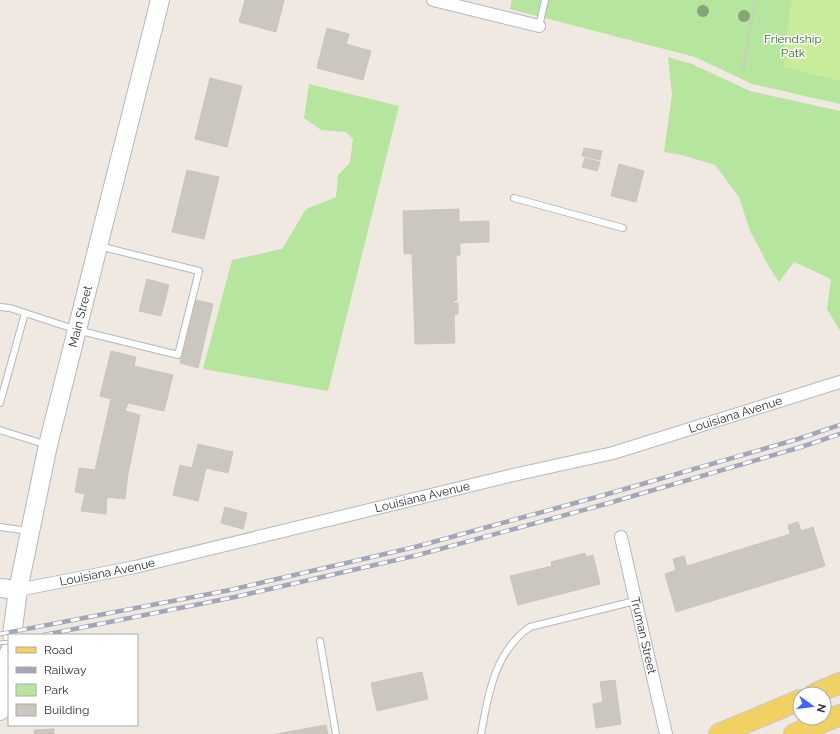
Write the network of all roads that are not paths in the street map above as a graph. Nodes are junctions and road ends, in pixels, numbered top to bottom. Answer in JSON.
{"nodes":[{"id":1,"x":160,"y":0,"type":"edge"},
{"id":2,"x":433,"y":0,"type":"edge"},
{"id":3,"x":545,"y":0,"type":"edge"},
{"id":4,"x":539,"y":26,"type":"joint"},
{"id":5,"x":514,"y":198,"type":"dead end"},
{"id":6,"x":623,"y":228,"type":"dead end"},
{"id":7,"x":98,"y":246,"type":"junction"},
{"id":8,"x":0,"y":307,"type":"edge"},
{"id":9,"x":25,"y":313,"type":"junction"},
{"id":10,"x":77,"y":330,"type":"junction"},
{"id":11,"x":840,"y":382,"type":"edge"},
{"id":12,"x":0,"y":403,"type":"edge"},
{"id":13,"x":0,"y":430,"type":"edge"},
{"id":14,"x":48,"y":445,"type":"junction"},
{"id":15,"x":0,"y":527,"type":"edge"},
{"id":16,"x":31,"y":531,"type":"junction"},
{"id":17,"x":621,"y":537,"type":"dead end"},
{"id":18,"x":0,"y":588,"type":"edge"},
{"id":19,"x":18,"y":590,"type":"junction"},
{"id":20,"x":636,"y":601,"type":"junction"},
{"id":21,"x":12,"y":634,"type":"edge"},
{"id":22,"x":320,"y":641,"type":"dead end"},
{"id":23,"x":8,"y":659,"type":"edge"},
{"id":24,"x":792,"y":703,"type":"edge"},
{"id":25,"x":0,"y":711,"type":"edge"},
{"id":26,"x":840,"y":715,"type":"edge"},
{"id":27,"x":723,"y":733,"type":"edge"},
{"id":28,"x":336,"y":734,"type":"edge"},
{"id":29,"x":481,"y":734,"type":"edge"},
{"id":30,"x":666,"y":734,"type":"edge"},
{"id":31,"x":794,"y":734,"type":"edge"}],
"edges":[{"from":1,"to":7,"type":"street","name":"Main Street"},
{"from":2,"to":4,"type":"street"},
{"from":3,"to":4,"type":"lane"},
{"from":5,"to":6,"type":"lane"},
{"from":7,"to":10,"type":"street","name":"Main Street"},
{"from":7,"to":10,"type":"lane"},
{"from":8,"to":9,"type":"lane"},
{"from":9,"to":10,"type":"lane"},
{"from":9,"to":12,"type":"lane"},
{"from":10,"to":14,"type":"street","name":"Main Street"},
{"from":11,"to":19,"type":"street","name":"Louisiana Avenue"},
{"from":13,"to":14,"type":"lane"},
{"from":14,"to":16,"type":"street","name":"Main Street"},
{"from":15,"to":16,"type":"lane"},
{"from":16,"to":19,"type":"street","name":"Main Street"},
{"from":17,"to":20,"type":"street","name":"Truman Street"},
{"from":18,"to":19,"type":"street","name":"Louisiana Avenue"},
{"from":19,"to":21,"type":"street","name":"Main Street"},
{"from":20,"to":29,"type":"lane"},
{"from":20,"to":30,"type":"street","name":"Truman Street"},
{"from":22,"to":28,"type":"lane"},
{"from":23,"to":25,"type":"street"},
{"from":24,"to":27,"type":"main road"},
{"from":26,"to":31,"type":"main road"}]}
